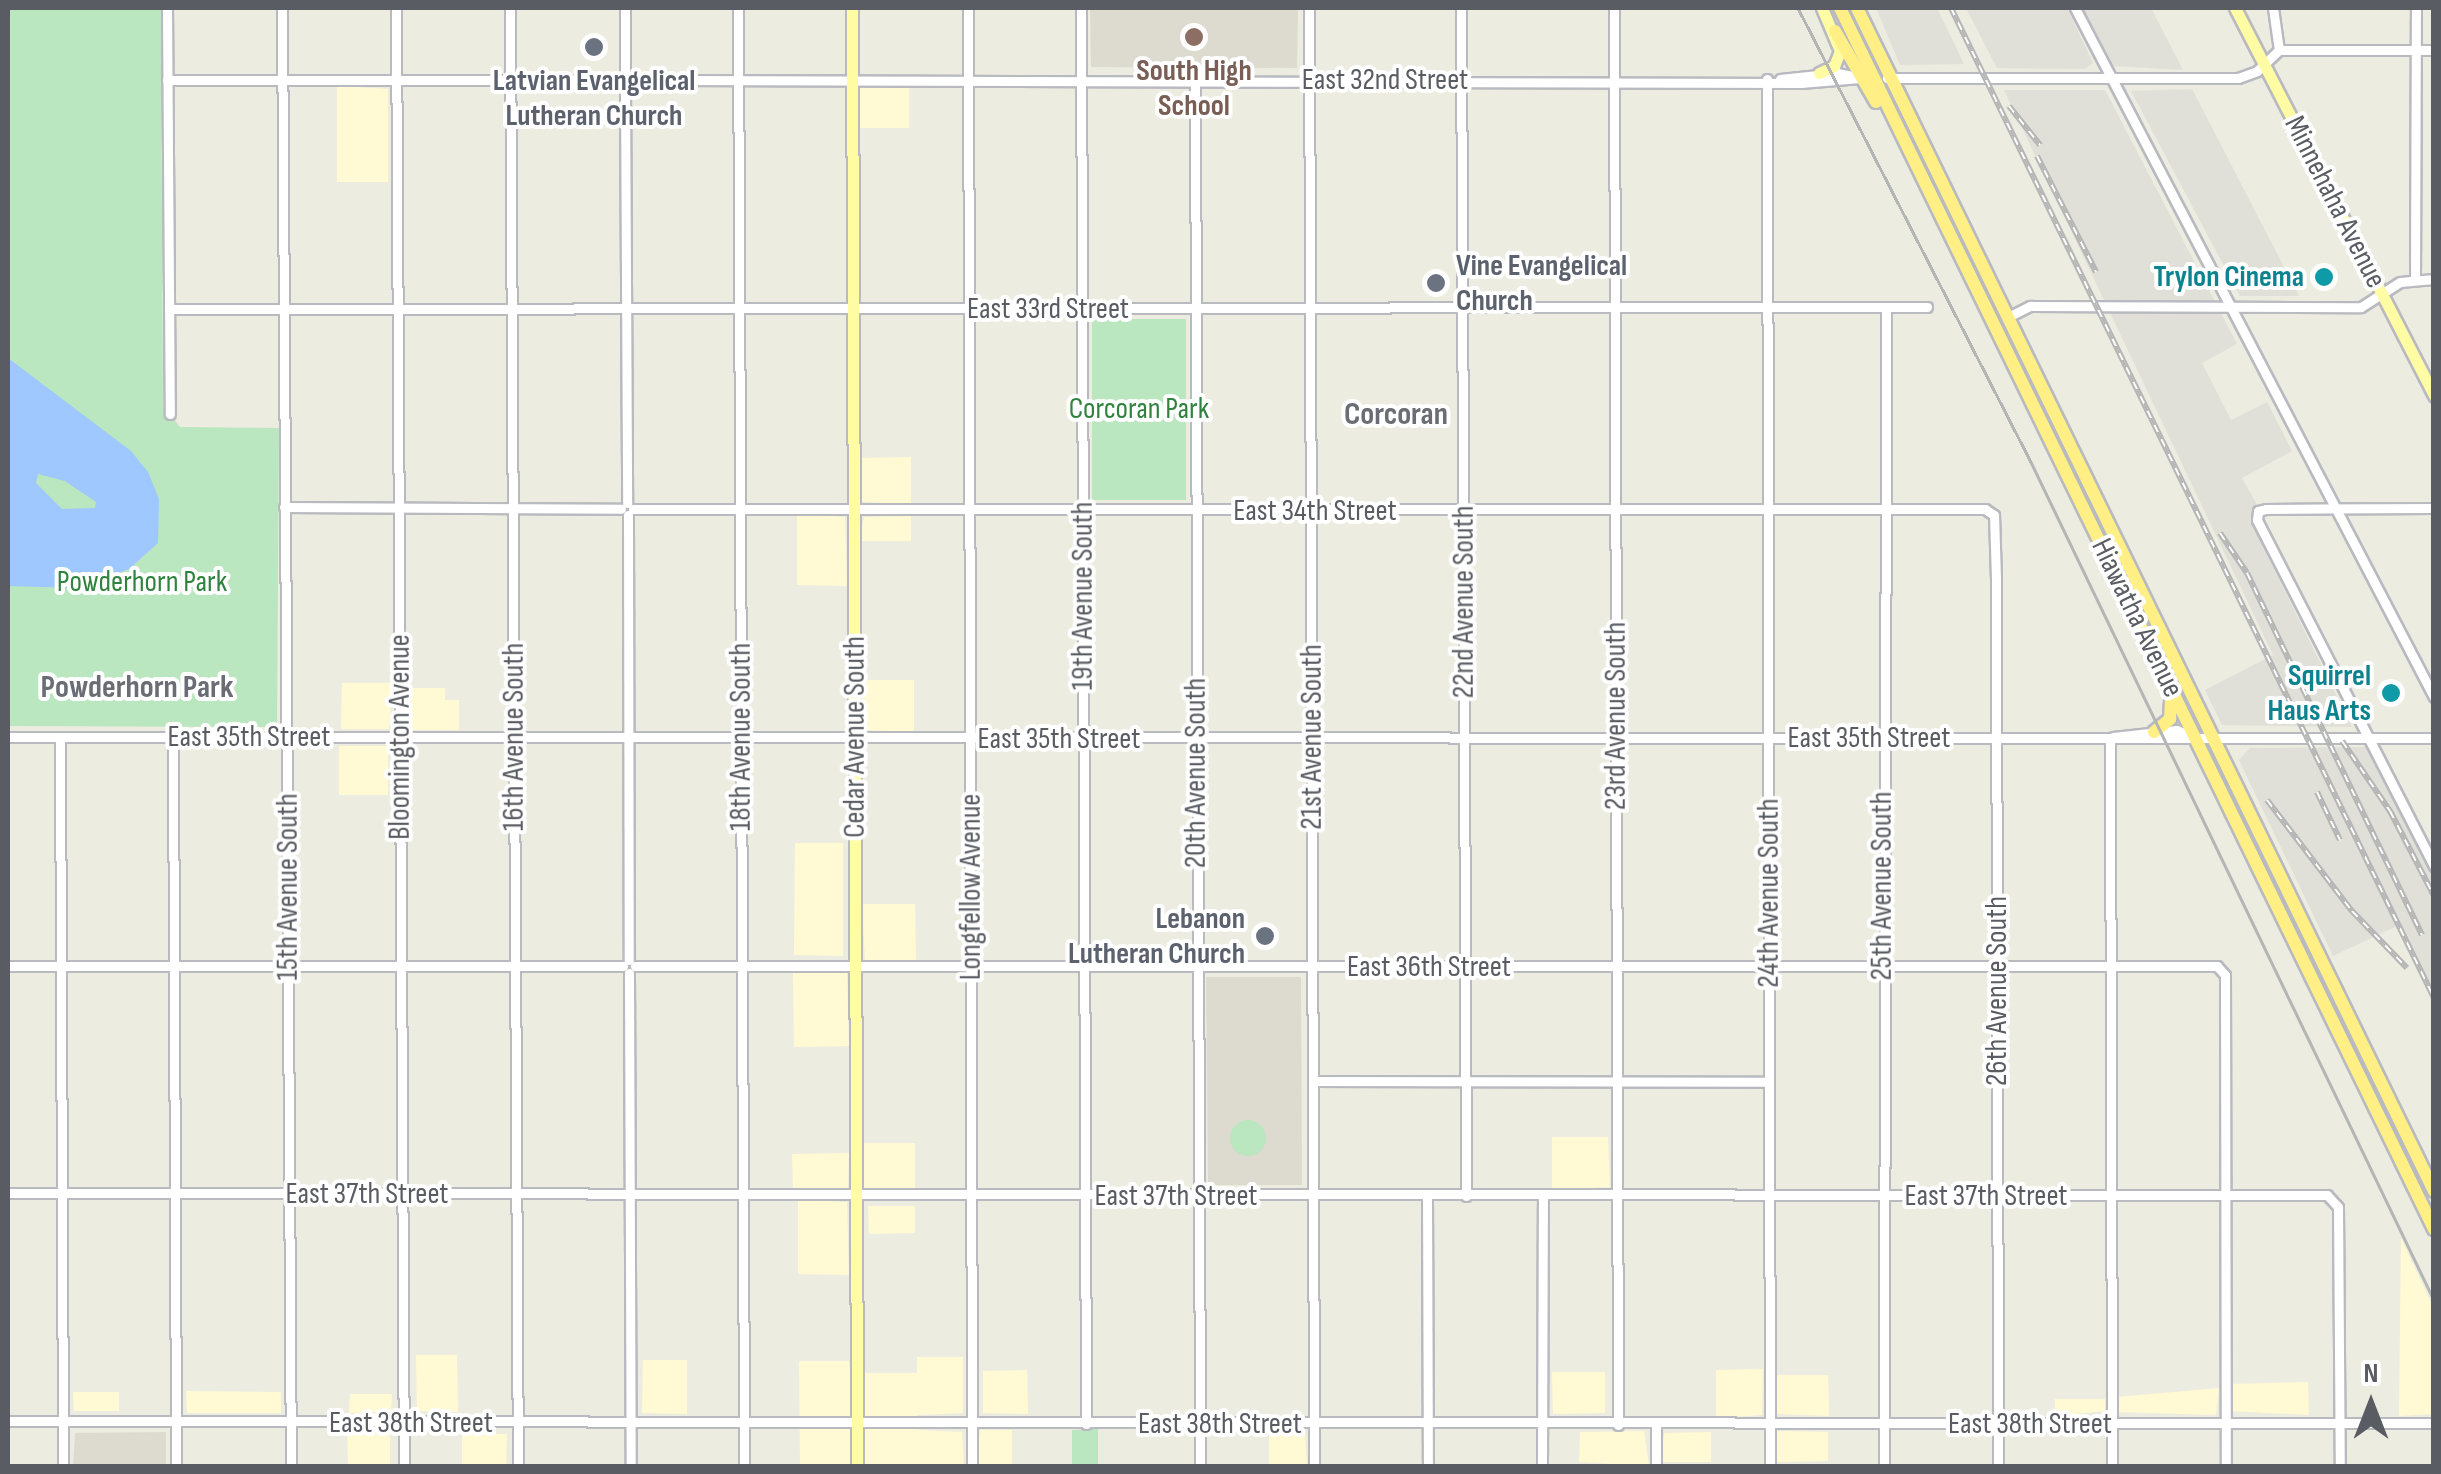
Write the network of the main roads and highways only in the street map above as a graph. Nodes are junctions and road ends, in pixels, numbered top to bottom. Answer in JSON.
{"nodes":[{"id":1,"x":852,"y":8,"type":"edge"},
{"id":2,"x":1822,"y":8,"type":"edge"},
{"id":3,"x":1840,"y":8,"type":"edge"},
{"id":4,"x":1857,"y":8,"type":"edge"},
{"id":5,"x":2235,"y":8,"type":"edge"},
{"id":6,"x":1835,"y":32,"type":"junction"},
{"id":7,"x":1819,"y":73,"type":"road end"},
{"id":8,"x":1867,"y":78,"type":"junction"},
{"id":9,"x":2434,"y":396,"type":"edge"},
{"id":10,"x":2169,"y":686,"type":"junction"},
{"id":11,"x":2154,"y":732,"type":"road end"},
{"id":12,"x":2434,"y":1191,"type":"edge"},
{"id":13,"x":2434,"y":1230,"type":"edge"},
{"id":14,"x":857,"y":1466,"type":"edge"}],
"edges":[{"from":1,"to":14,"type":"main road","name":"Cedar Avenue South"},
{"from":2,"to":6,"type":"main road"},
{"from":3,"to":8,"type":"highway"},
{"from":4,"to":12,"type":"highway","name":"Hiawatha Avenue"},
{"from":5,"to":9,"type":"main road","name":"Minnehaha Avenue"},
{"from":6,"to":7,"type":"main road"},
{"from":6,"to":8,"type":"highway"},
{"from":8,"to":10,"type":"highway","name":"Hiawatha Avenue"},
{"from":10,"to":11,"type":"highway"},
{"from":10,"to":13,"type":"highway","name":"Hiawatha Avenue"}]}
